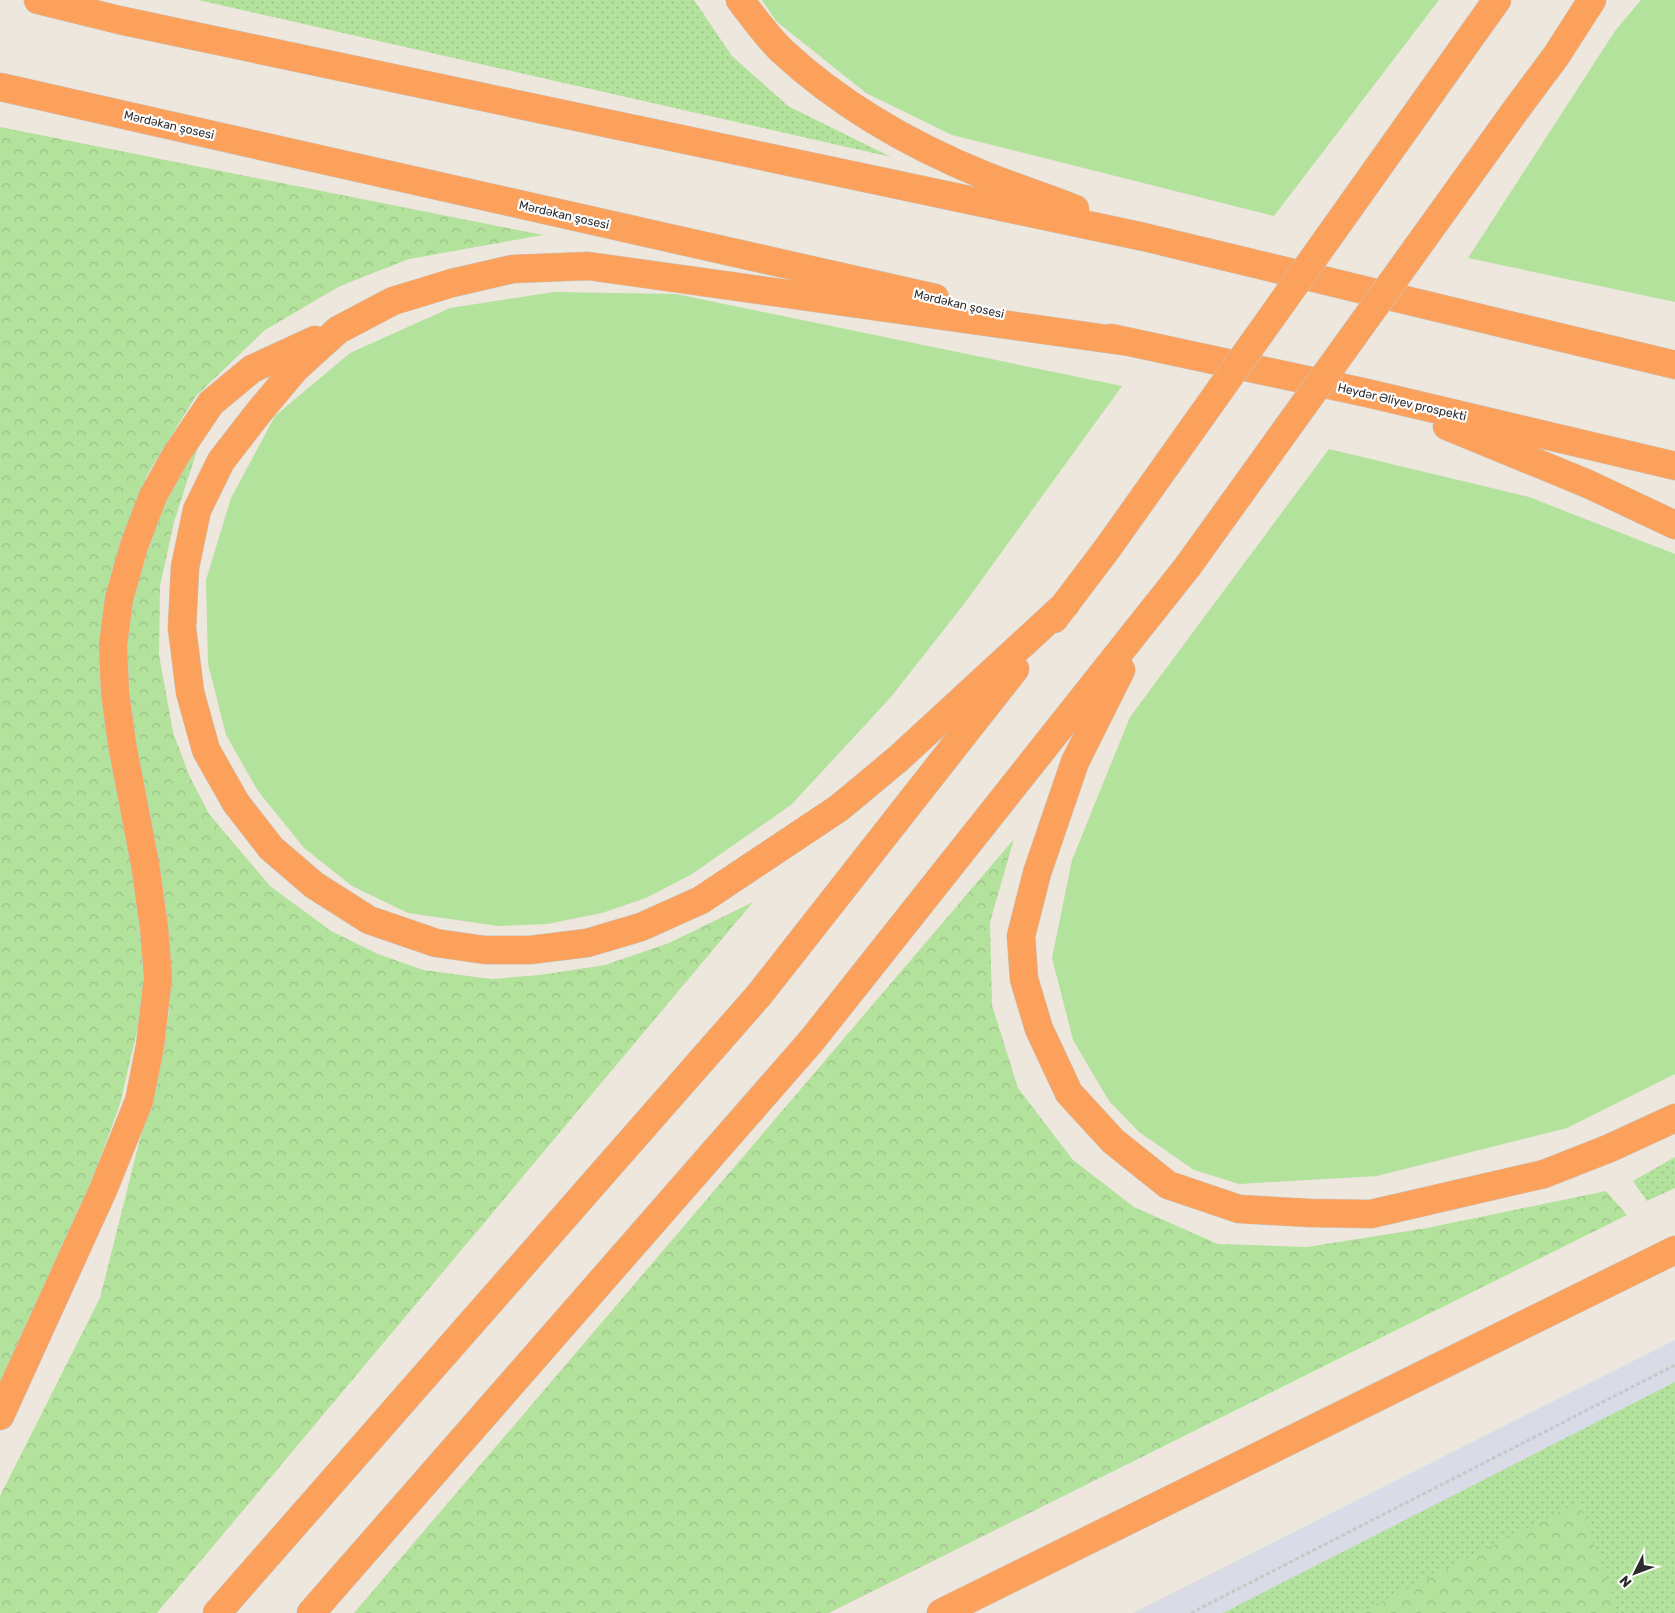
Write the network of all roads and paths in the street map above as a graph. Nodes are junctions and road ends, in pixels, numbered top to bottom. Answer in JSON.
{"nodes":[{"id":1,"x":38,"y":0,"type":"edge"},
{"id":2,"x":740,"y":0,"type":"edge"},
{"id":3,"x":1476,"y":0,"type":"edge"},
{"id":4,"x":1497,"y":0,"type":"edge"},
{"id":5,"x":1592,"y":0,"type":"edge"},
{"id":6,"x":1605,"y":0,"type":"edge"},
{"id":7,"x":1556,"y":56,"type":"junction"},
{"id":8,"x":0,"y":87,"type":"edge"},
{"id":9,"x":1433,"y":90,"type":"junction"},
{"id":10,"x":1144,"y":237,"type":"junction"},
{"id":11,"x":1501,"y":322,"type":"junction"},
{"id":12,"x":338,"y":330,"type":"junction"},
{"id":13,"x":1129,"y":342,"type":"junction"},
{"id":14,"x":1675,"y":347,"type":"edge"},
{"id":15,"x":1675,"y":364,"type":"edge"},
{"id":16,"x":1367,"y":393,"type":"junction"},
{"id":17,"x":1675,"y":466,"type":"edge"},
{"id":18,"x":1675,"y":525,"type":"edge"},
{"id":19,"x":1066,"y":604,"type":"junction"},
{"id":20,"x":1145,"y":622,"type":"junction"},
{"id":21,"x":1675,"y":1118,"type":"edge"},
{"id":22,"x":1675,"y":1250,"type":"edge"},
{"id":23,"x":1675,"y":1365,"type":"edge"},
{"id":24,"x":0,"y":1416,"type":"edge"},
{"id":25,"x":217,"y":1613,"type":"edge"},
{"id":26,"x":311,"y":1613,"type":"edge"},
{"id":27,"x":941,"y":1613,"type":"edge"},
{"id":28,"x":1191,"y":1613,"type":"edge"}],
"edges":[{"from":1,"to":10,"type":"highway"},
{"from":2,"to":10,"type":"highway"},
{"from":3,"to":9,"type":"highway"},
{"from":4,"to":9,"type":"highway"},
{"from":5,"to":7,"type":"highway"},
{"from":6,"to":7,"type":"highway"},
{"from":7,"to":20,"type":"highway","bridge":true},
{"from":8,"to":13,"type":"highway","name":"Mərdəkan şosesi"},
{"from":9,"to":19,"type":"highway","bridge":true},
{"from":10,"to":11,"type":"highway"},
{"from":11,"to":14,"type":"highway"},
{"from":11,"to":15,"type":"highway"},
{"from":12,"to":13,"type":"highway"},
{"from":12,"to":19,"type":"highway"},
{"from":12,"to":24,"type":"highway"},
{"from":13,"to":16,"type":"highway","name":"Heydər Əliyev prospekti"},
{"from":16,"to":17,"type":"highway","name":"Heydər Əliyev prospekti"},
{"from":16,"to":18,"type":"highway"},
{"from":19,"to":25,"type":"highway"},
{"from":20,"to":21,"type":"highway"},
{"from":20,"to":26,"type":"highway"},
{"from":22,"to":27,"type":"highway"},
{"from":23,"to":28,"type":"path"}]}
